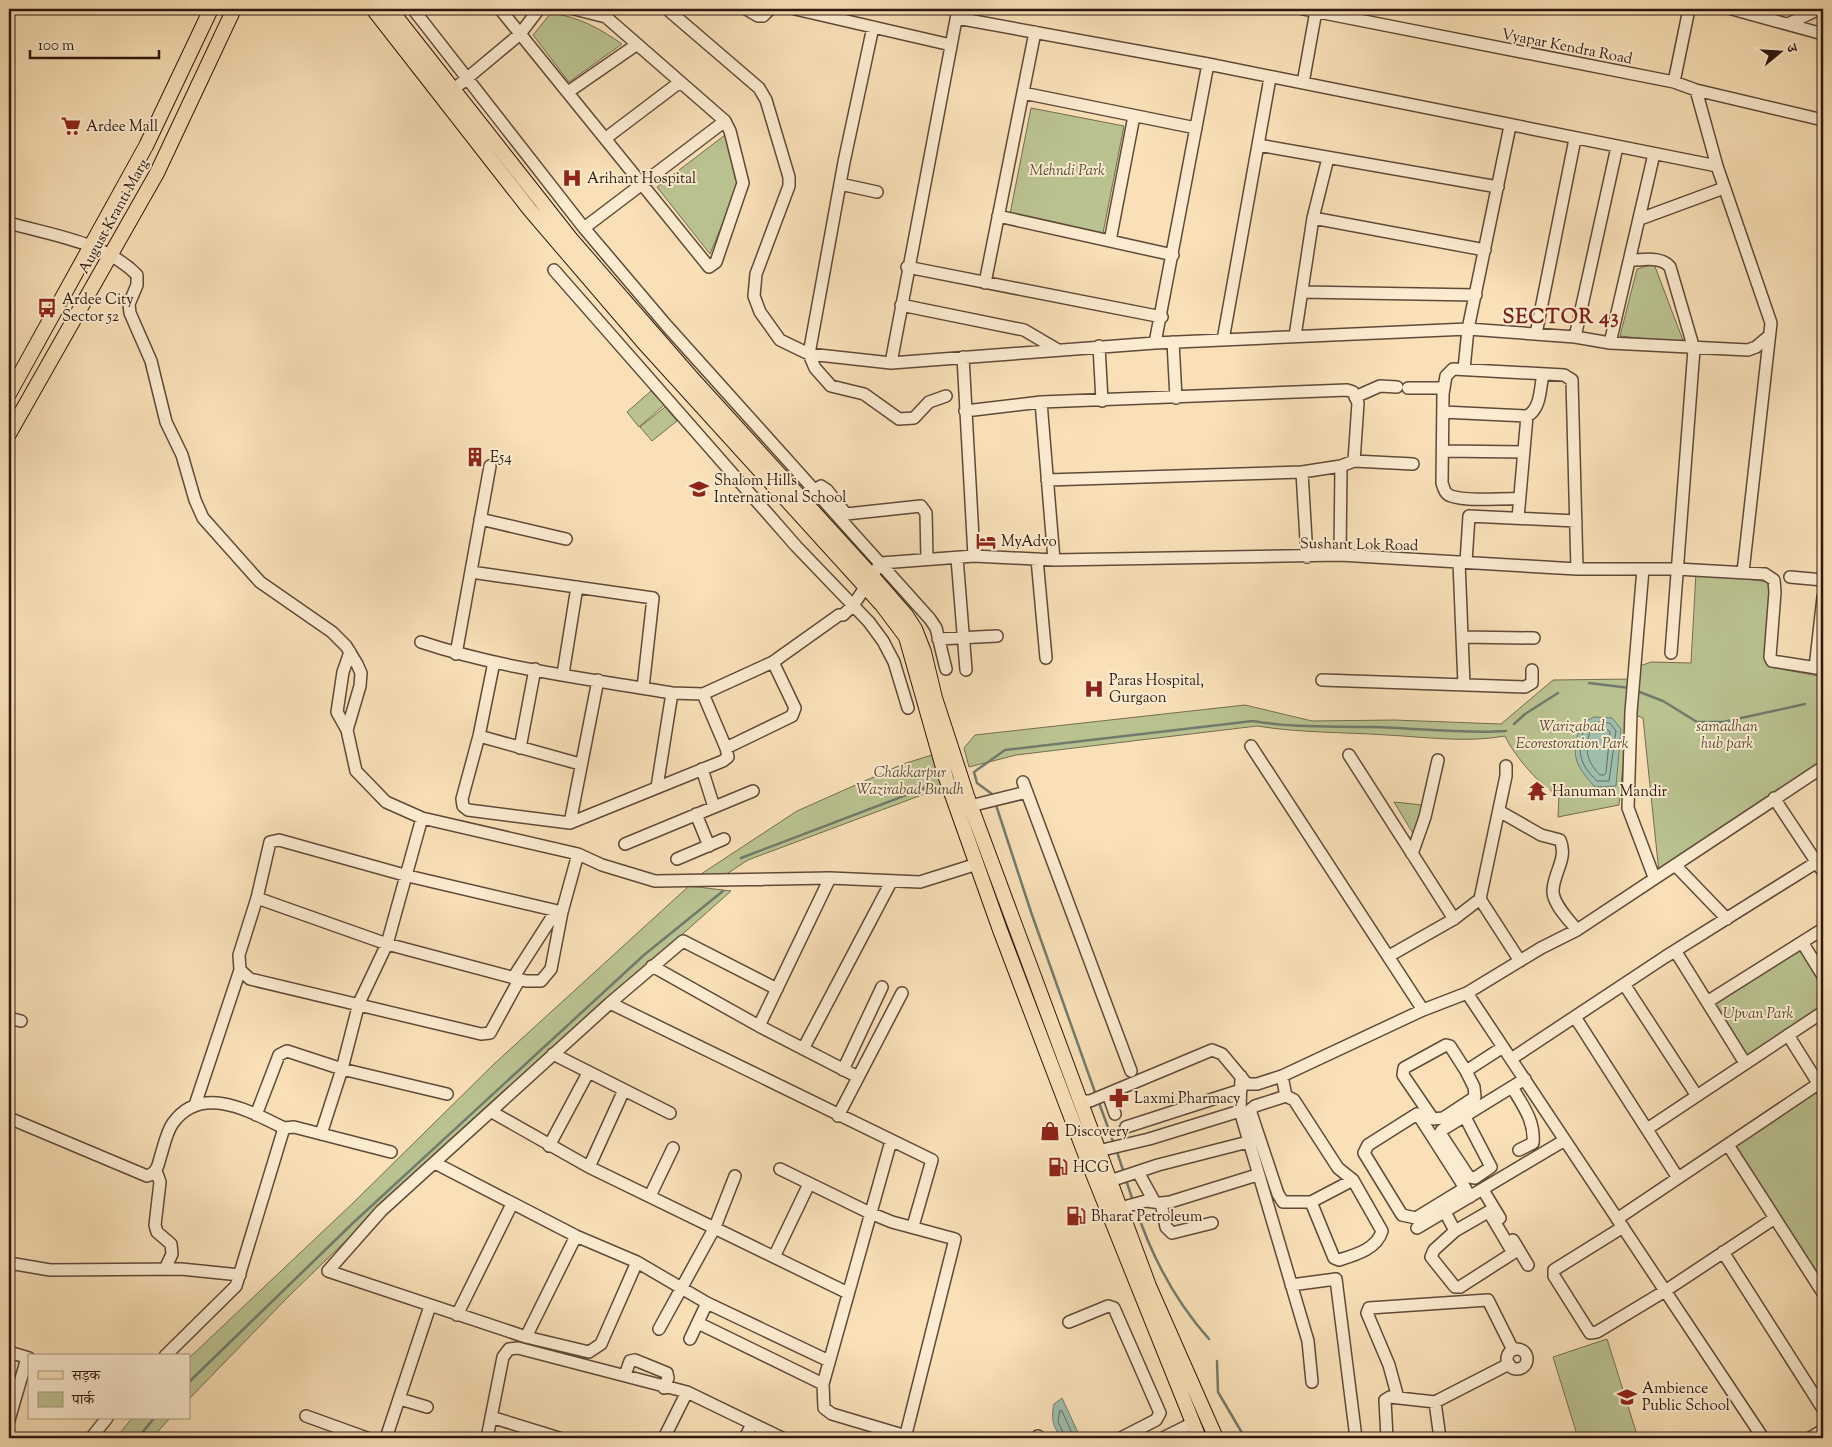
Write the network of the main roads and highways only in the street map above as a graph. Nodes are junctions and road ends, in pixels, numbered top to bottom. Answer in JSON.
{"nodes":[{"id":1,"x":211,"y":9,"type":"edge"},
{"id":2,"x":234,"y":9,"type":"edge"},
{"id":3,"x":361,"y":9,"type":"edge"},
{"id":4,"x":382,"y":12,"type":"edge"},
{"id":5,"x":9,"y":394,"type":"edge"},
{"id":6,"x":9,"y":434,"type":"edge"},
{"id":7,"x":868,"y":581,"type":"junction"},
{"id":8,"x":1199,"y":1438,"type":"edge"},
{"id":9,"x":1216,"y":1438,"type":"edge"}],
"edges":[{"from":1,"to":5,"type":"main road","name":"August Kranti Marg"},
{"from":2,"to":6,"type":"main road","name":"August Kranti Marg"},
{"from":3,"to":4,"type":"main road"},
{"from":4,"to":7,"type":"main road"},
{"from":4,"to":7,"type":"main road"},
{"from":7,"to":8,"type":"main road"},
{"from":7,"to":9,"type":"main road"}]}
